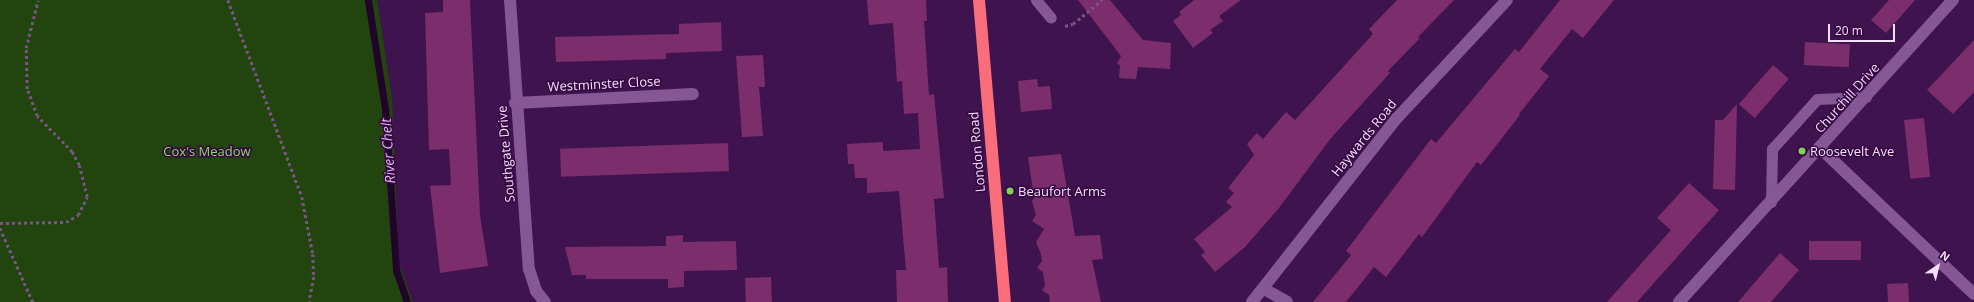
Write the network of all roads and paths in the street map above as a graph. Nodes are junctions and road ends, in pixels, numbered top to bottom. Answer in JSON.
{"nodes":[{"id":1,"x":38,"y":0,"type":"edge"},
{"id":2,"x":228,"y":0,"type":"edge"},
{"id":3,"x":510,"y":0,"type":"edge"},
{"id":4,"x":979,"y":0,"type":"edge"},
{"id":5,"x":1036,"y":0,"type":"edge"},
{"id":6,"x":1102,"y":0,"type":"edge"},
{"id":7,"x":1507,"y":0,"type":"edge"},
{"id":8,"x":1953,"y":0,"type":"edge"},
{"id":9,"x":1051,"y":18,"type":"joint"},
{"id":10,"x":693,"y":94,"type":"dead end"},
{"id":11,"x":1866,"y":98,"type":"junction"},
{"id":12,"x":515,"y":103,"type":"junction"},
{"id":13,"x":1820,"y":148,"type":"junction"},
{"id":14,"x":1771,"y":202,"type":"junction"},
{"id":15,"x":0,"y":223,"type":"edge"},
{"id":16,"x":0,"y":228,"type":"edge"},
{"id":17,"x":1264,"y":289,"type":"junction"},
{"id":18,"x":1974,"y":294,"type":"edge"},
{"id":19,"x":33,"y":302,"type":"edge"},
{"id":20,"x":309,"y":302,"type":"edge"},
{"id":21,"x":545,"y":302,"type":"edge"},
{"id":22,"x":1005,"y":302,"type":"edge"},
{"id":23,"x":1252,"y":302,"type":"edge"},
{"id":24,"x":1287,"y":302,"type":"edge"},
{"id":25,"x":1679,"y":302,"type":"edge"}],
"edges":[{"from":1,"to":15,"type":"path"},
{"from":2,"to":20,"type":"path"},
{"from":3,"to":12,"type":"street","name":"Southgate Drive"},
{"from":4,"to":22,"type":"highway","name":"London Road"},
{"from":5,"to":9,"type":"lane"},
{"from":6,"to":9,"type":"path"},
{"from":7,"to":17,"type":"street","name":"Haywards Road"},
{"from":8,"to":11,"type":"street","name":"Churchill Drive"},
{"from":10,"to":12,"type":"street","name":"Westminster Close"},
{"from":11,"to":13,"type":"street","name":"Churchill Drive"},
{"from":11,"to":14,"type":"lane"},
{"from":12,"to":21,"type":"street","name":"Southgate Drive"},
{"from":13,"to":14,"type":"street","name":"Churchill Drive"},
{"from":13,"to":18,"type":"street"},
{"from":14,"to":25,"type":"street","name":"Churchill Drive"},
{"from":16,"to":19,"type":"path"},
{"from":17,"to":23,"type":"street","name":"Haywards Road"},
{"from":17,"to":24,"type":"street"}]}
